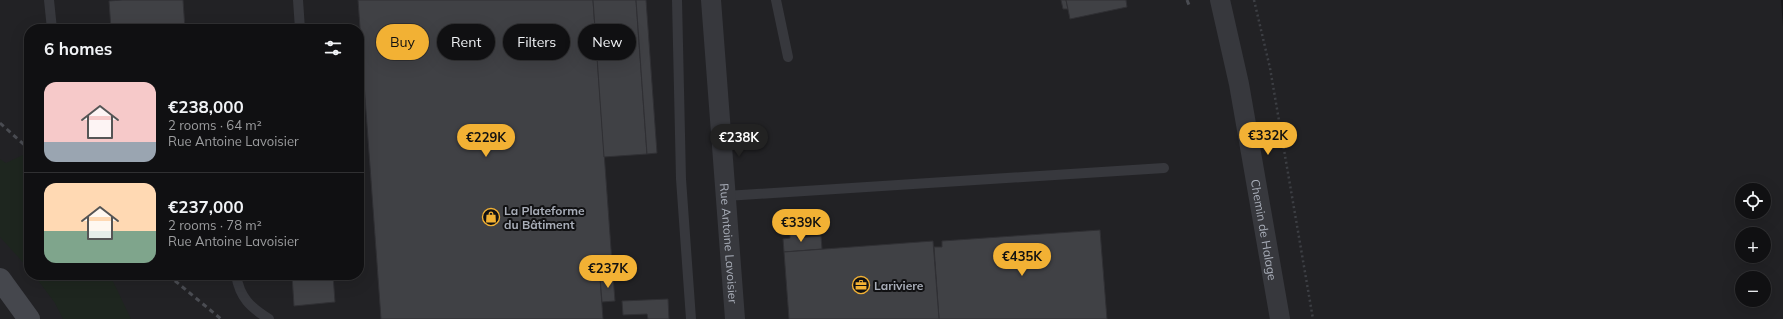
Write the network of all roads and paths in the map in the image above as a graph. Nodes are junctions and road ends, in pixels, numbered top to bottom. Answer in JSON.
{"nodes":[{"id":1,"x":49,"y":0,"type":"edge"},
{"id":2,"x":298,"y":0,"type":"edge"},
{"id":3,"x":677,"y":0,"type":"edge"},
{"id":4,"x":711,"y":0,"type":"edge"},
{"id":5,"x":776,"y":0,"type":"edge"},
{"id":6,"x":1220,"y":0,"type":"edge"},
{"id":7,"x":1254,"y":0,"type":"edge"},
{"id":8,"x":51,"y":24,"type":"edge"},
{"id":9,"x":300,"y":24,"type":"edge"},
{"id":10,"x":788,"y":57,"type":"dead end"},
{"id":11,"x":1164,"y":168,"type":"dead end"},
{"id":12,"x":726,"y":196,"type":"junction"},
{"id":13,"x":0,"y":279,"type":"edge"},
{"id":14,"x":237,"y":280,"type":"edge"},
{"id":15,"x":29,"y":319,"type":"edge"},
{"id":16,"x":269,"y":319,"type":"edge"},
{"id":17,"x":691,"y":319,"type":"edge"},
{"id":18,"x":735,"y":319,"type":"edge"},
{"id":19,"x":1280,"y":319,"type":"edge"},
{"id":20,"x":1313,"y":319,"type":"edge"}],
"edges":[{"from":1,"to":8,"type":"lane"},
{"from":2,"to":9,"type":"lane"},
{"from":3,"to":17,"type":"lane"},
{"from":4,"to":12,"type":"street","name":"Rue Antoine Lavoisier"},
{"from":5,"to":10,"type":"lane"},
{"from":6,"to":19,"type":"street","name":"Chemin de Halage"},
{"from":7,"to":20,"type":"path"},
{"from":11,"to":12,"type":"lane"},
{"from":12,"to":18,"type":"street","name":"Rue Antoine Lavoisier"},
{"from":13,"to":15,"type":"main road"},
{"from":14,"to":16,"type":"lane"}]}
